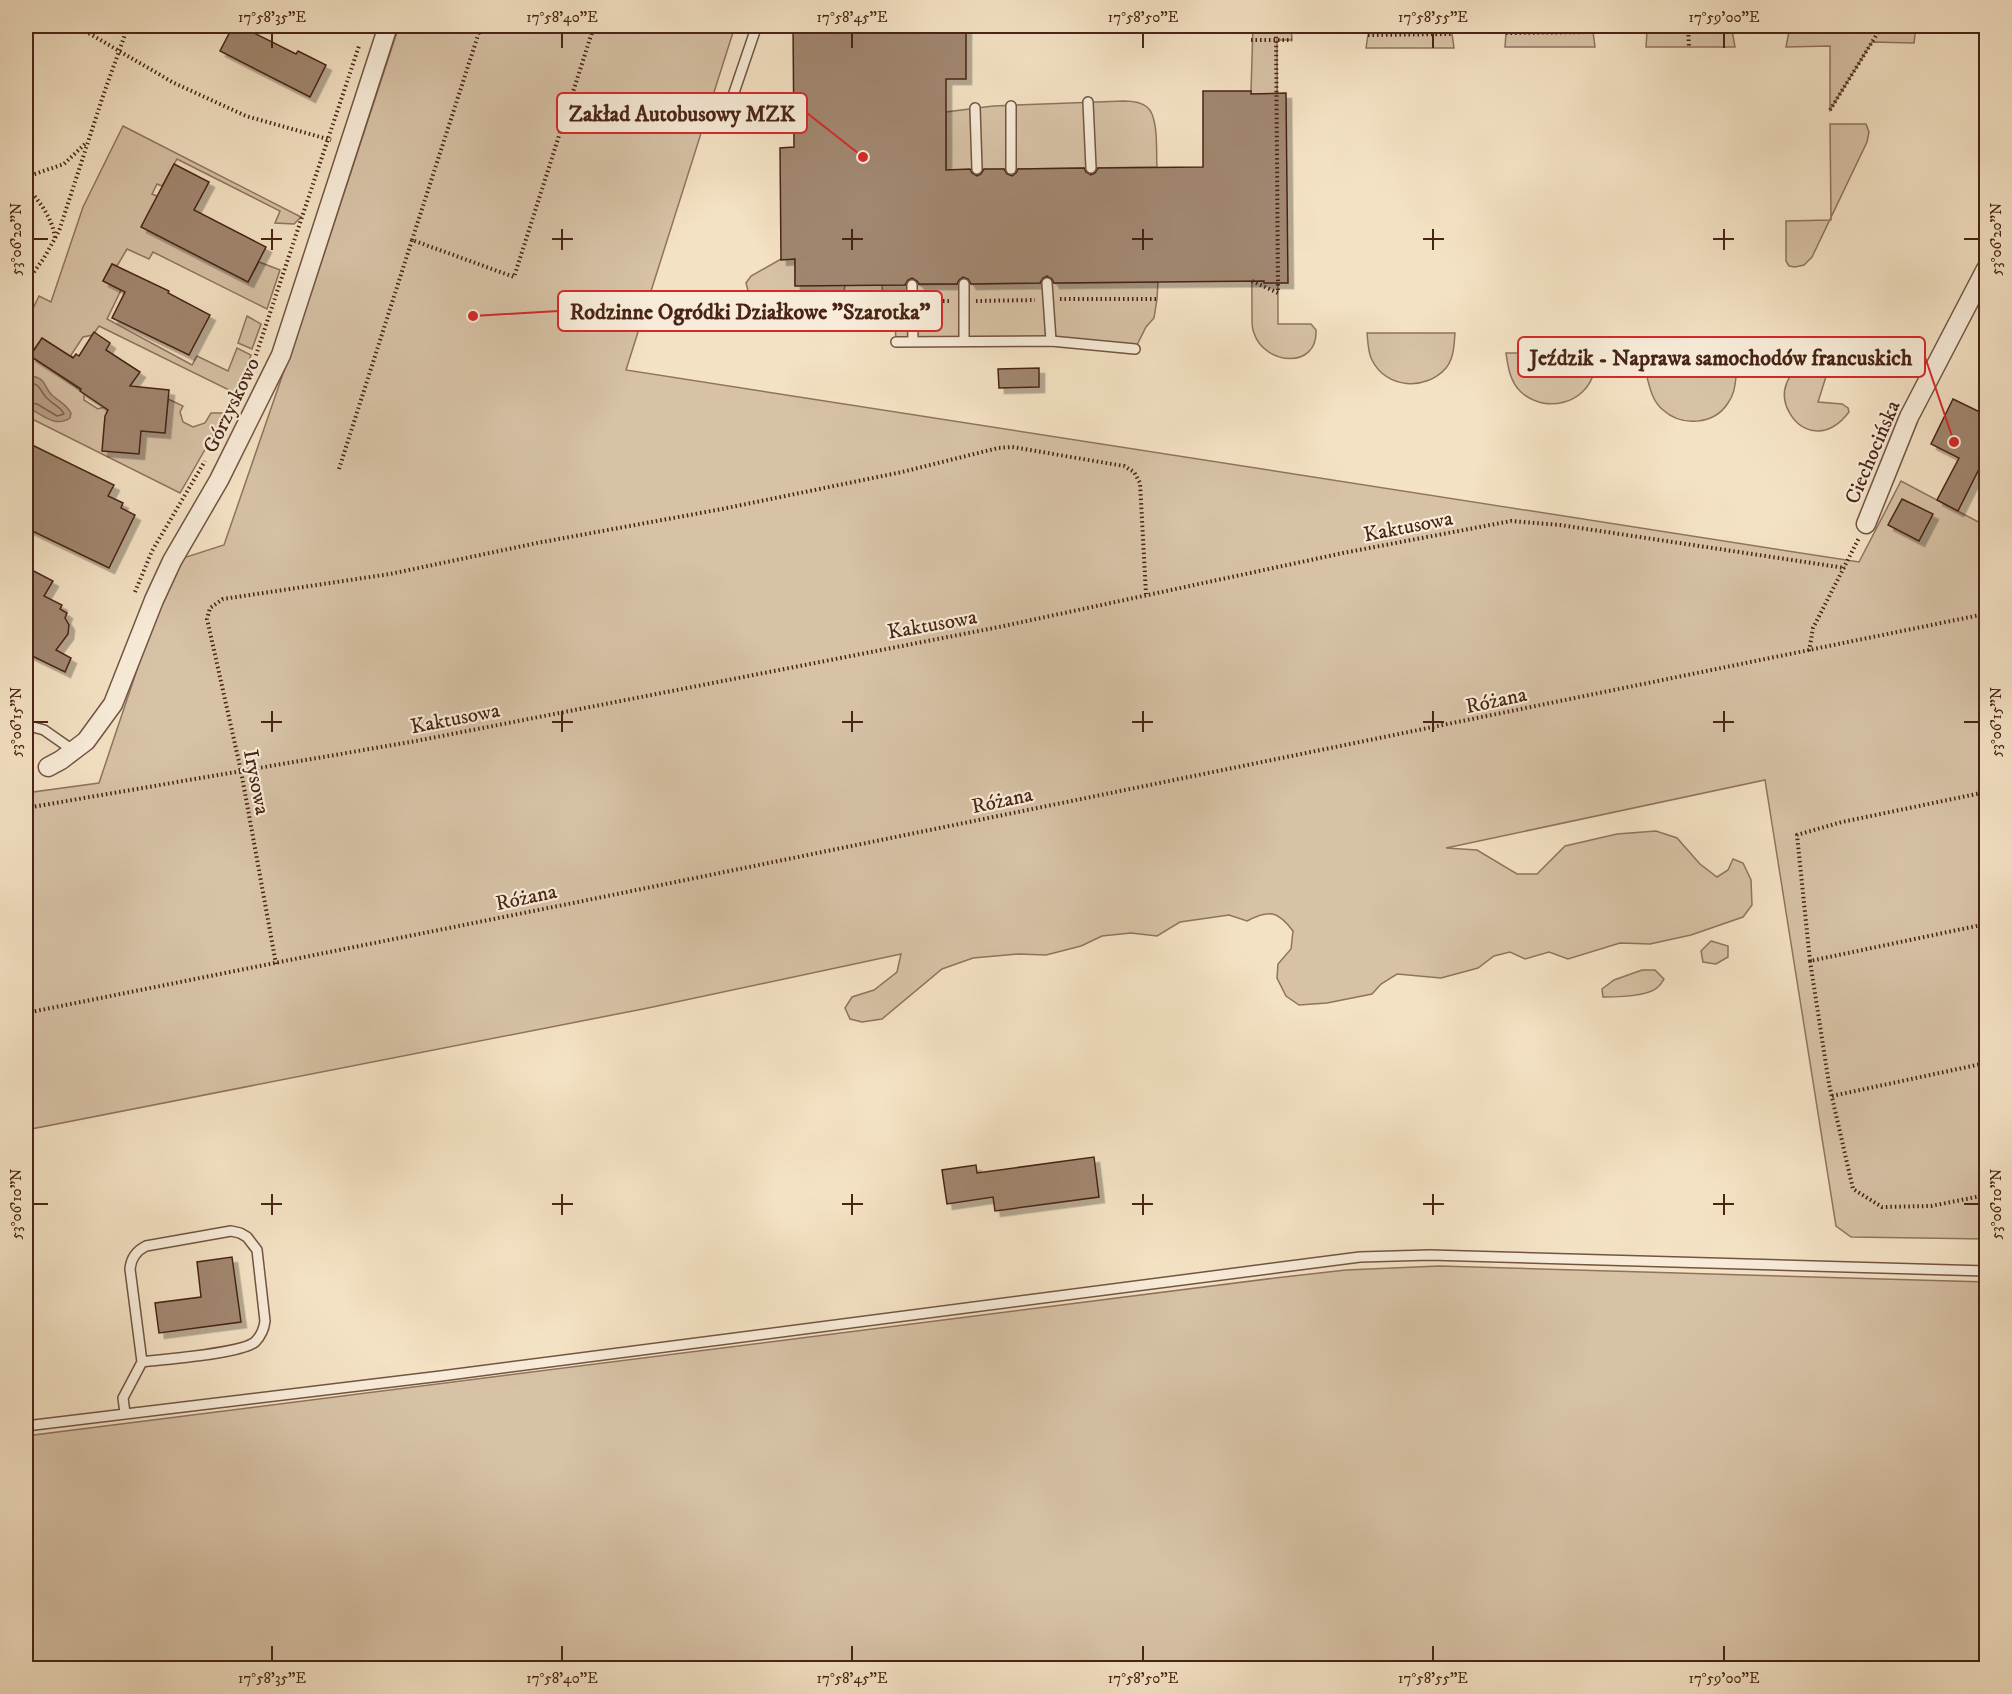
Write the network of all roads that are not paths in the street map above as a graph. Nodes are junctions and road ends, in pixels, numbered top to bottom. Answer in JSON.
{"nodes":[{"id":1,"x":388,"y":26,"type":"edge"},
{"id":2,"x":758,"y":26,"type":"edge"},
{"id":3,"x":1088,"y":102,"type":"dead end"},
{"id":4,"x":1011,"y":106,"type":"dead end"},
{"id":5,"x":975,"y":108,"type":"dead end"},
{"id":6,"x":724,"y":122,"type":"dead end"},
{"id":7,"x":1091,"y":168,"type":"dead end"},
{"id":8,"x":977,"y":169,"type":"dead end"},
{"id":9,"x":1011,"y":169,"type":"dead end"},
{"id":10,"x":1986,"y":269,"type":"edge"},
{"id":11,"x":1047,"y":283,"type":"dead end"},
{"id":12,"x":964,"y":284,"type":"dead end"},
{"id":13,"x":912,"y":285,"type":"dead end"},
{"id":14,"x":964,"y":341,"type":"junction"},
{"id":15,"x":896,"y":342,"type":"dead end"},
{"id":16,"x":913,"y":342,"type":"junction"},
{"id":17,"x":1051,"y":342,"type":"junction"},
{"id":18,"x":1135,"y":349,"type":"dead end"},
{"id":19,"x":1866,"y":524,"type":"road end"},
{"id":20,"x":26,"y":725,"type":"edge"},
{"id":21,"x":74,"y":751,"type":"junction"},
{"id":22,"x":48,"y":767,"type":"dead end"},
{"id":23,"x":1986,"y":1271,"type":"edge"},
{"id":24,"x":142,"y":1362,"type":"junction"},
{"id":25,"x":125,"y":1413,"type":"junction"},
{"id":26,"x":26,"y":1426,"type":"edge"}],
"edges":[{"from":1,"to":21,"type":"street","name":"Górzyskowo"},
{"from":2,"to":6,"type":"lane"},
{"from":3,"to":7,"type":"lane"},
{"from":4,"to":9,"type":"lane"},
{"from":5,"to":8,"type":"lane"},
{"from":10,"to":19,"type":"street","name":"Ciechocińska"},
{"from":11,"to":17,"type":"lane"},
{"from":12,"to":14,"type":"lane"},
{"from":13,"to":16,"type":"lane"},
{"from":14,"to":16,"type":"lane"},
{"from":14,"to":17,"type":"lane"},
{"from":15,"to":16,"type":"lane"},
{"from":17,"to":18,"type":"lane"},
{"from":20,"to":21,"type":"lane"},
{"from":21,"to":22,"type":"street","name":"Górzyskowo"},
{"from":23,"to":25,"type":"lane"},
{"from":24,"to":24,"type":"lane"},
{"from":24,"to":25,"type":"lane"},
{"from":25,"to":26,"type":"lane"}]}
